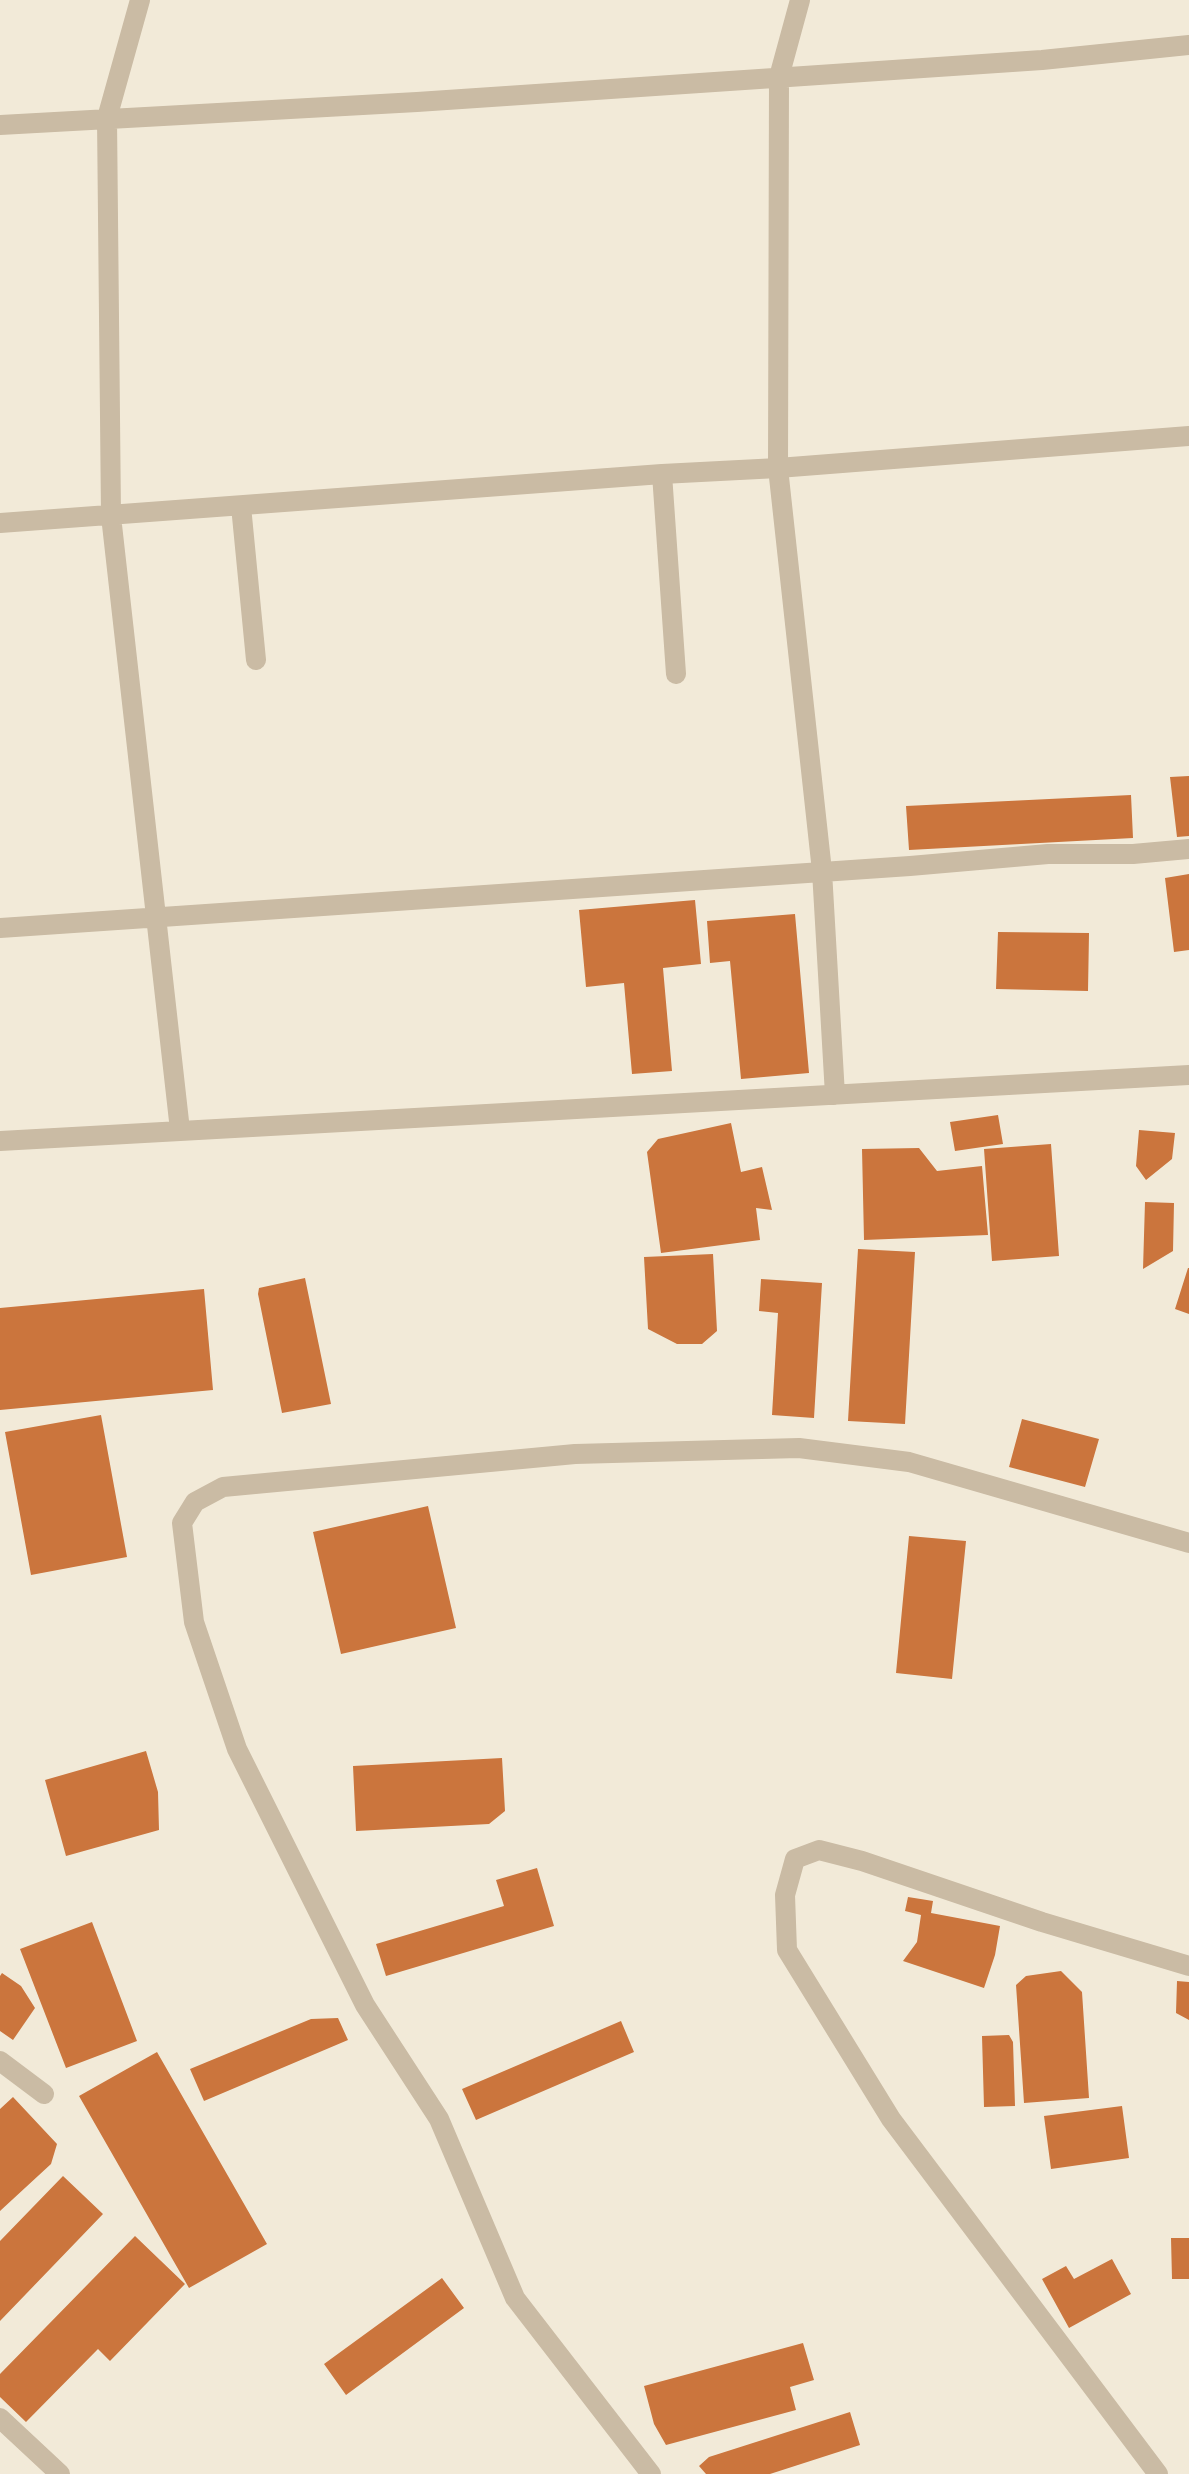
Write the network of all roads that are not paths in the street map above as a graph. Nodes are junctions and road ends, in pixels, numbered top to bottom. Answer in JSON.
{"nodes":[{"id":1,"x":140,"y":0,"type":"edge"},
{"id":2,"x":800,"y":0,"type":"edge"},
{"id":3,"x":1189,"y":45,"type":"edge"},
{"id":4,"x":779,"y":77,"type":"junction"},
{"id":5,"x":107,"y":118,"type":"junction"},
{"id":6,"x":0,"y":125,"type":"edge"},
{"id":7,"x":1189,"y":436,"type":"edge"},
{"id":8,"x":778,"y":468,"type":"junction"},
{"id":9,"x":662,"y":474,"type":"junction"},
{"id":10,"x":241,"y":506,"type":"junction"},
{"id":11,"x":111,"y":516,"type":"junction"},
{"id":12,"x":0,"y":523,"type":"edge"},
{"id":13,"x":256,"y":660,"type":"dead end"},
{"id":14,"x":676,"y":674,"type":"dead end"},
{"id":15,"x":1189,"y":849,"type":"edge"},
{"id":16,"x":822,"y":871,"type":"junction"},
{"id":17,"x":156,"y":916,"type":"junction"},
{"id":18,"x":0,"y":928,"type":"edge"},
{"id":19,"x":1189,"y":1075,"type":"edge"},
{"id":20,"x":835,"y":1095,"type":"junction"},
{"id":21,"x":180,"y":1130,"type":"junction"},
{"id":22,"x":0,"y":1141,"type":"edge"},
{"id":23,"x":1189,"y":1543,"type":"edge"},
{"id":24,"x":1189,"y":1966,"type":"edge"},
{"id":25,"x":0,"y":2061,"type":"edge"},
{"id":26,"x":44,"y":2094,"type":"dead end"},
{"id":27,"x":0,"y":2418,"type":"edge"},
{"id":28,"x":60,"y":2474,"type":"edge"},
{"id":29,"x":651,"y":2474,"type":"edge"},
{"id":30,"x":1158,"y":2474,"type":"edge"}],
"edges":[{"from":1,"to":5,"type":"street"},
{"from":2,"to":4,"type":"street"},
{"from":3,"to":4,"type":"street"},
{"from":4,"to":5,"type":"street"},
{"from":4,"to":8,"type":"street"},
{"from":5,"to":6,"type":"street"},
{"from":5,"to":11,"type":"street"},
{"from":7,"to":8,"type":"street"},
{"from":8,"to":9,"type":"street"},
{"from":8,"to":16,"type":"street"},
{"from":9,"to":10,"type":"street"},
{"from":9,"to":14,"type":"street"},
{"from":10,"to":11,"type":"street"},
{"from":10,"to":13,"type":"street"},
{"from":11,"to":12,"type":"street"},
{"from":11,"to":17,"type":"street"},
{"from":15,"to":16,"type":"street"},
{"from":16,"to":17,"type":"street"},
{"from":16,"to":20,"type":"street"},
{"from":17,"to":18,"type":"street"},
{"from":17,"to":21,"type":"street"},
{"from":19,"to":20,"type":"street"},
{"from":20,"to":21,"type":"street"},
{"from":21,"to":22,"type":"street"},
{"from":23,"to":29,"type":"street"},
{"from":24,"to":30,"type":"street"},
{"from":25,"to":26,"type":"street"},
{"from":27,"to":28,"type":"street"}]}
